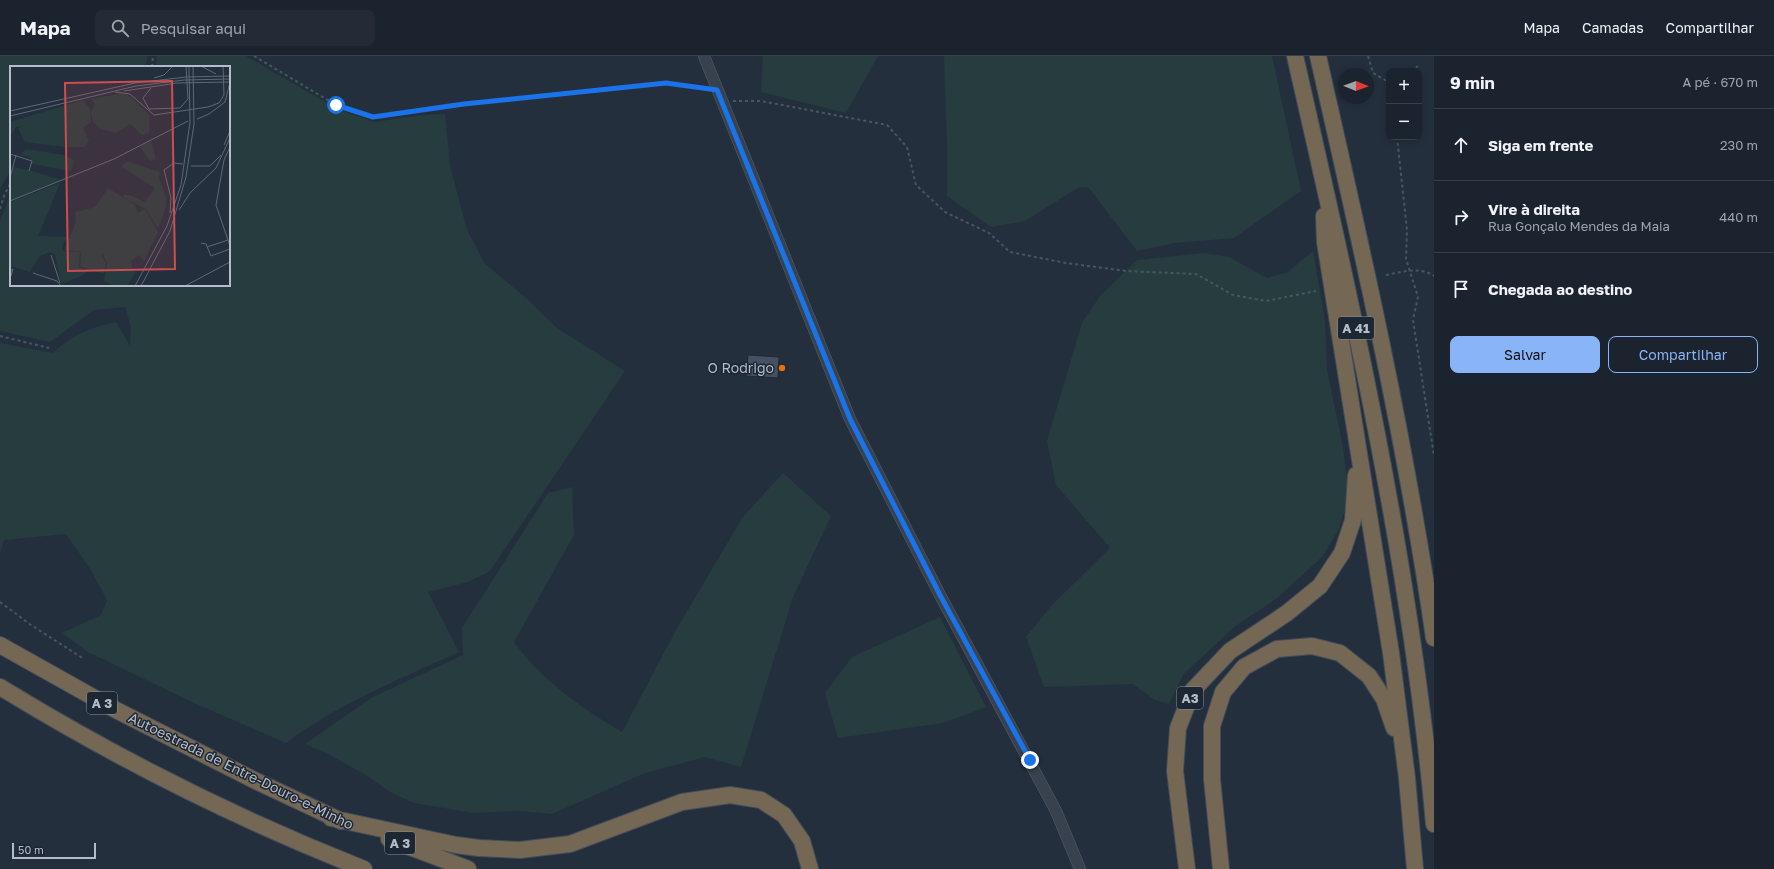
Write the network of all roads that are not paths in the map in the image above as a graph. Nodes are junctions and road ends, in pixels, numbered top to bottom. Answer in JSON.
{"nodes":[{"id":1,"x":704,"y":56,"type":"edge"},
{"id":2,"x":1295,"y":56,"type":"edge"},
{"id":3,"x":1318,"y":56,"type":"edge"},
{"id":4,"x":1323,"y":178,"type":"junction"},
{"id":5,"x":1356,"y":435,"type":"junction"},
{"id":6,"x":1434,"y":638,"type":"edge"},
{"id":7,"x":0,"y":645,"type":"edge"},
{"id":8,"x":0,"y":687,"type":"edge"},
{"id":9,"x":1407,"y":778,"type":"junction"},
{"id":10,"x":331,"y":818,"type":"junction"},
{"id":11,"x":1434,"y":824,"type":"edge"},
{"id":12,"x":364,"y":869,"type":"edge"},
{"id":13,"x":468,"y":869,"type":"edge"},
{"id":14,"x":810,"y":869,"type":"edge"},
{"id":15,"x":1080,"y":869,"type":"edge"},
{"id":16,"x":1187,"y":869,"type":"edge"},
{"id":17,"x":1221,"y":869,"type":"edge"},
{"id":18,"x":1415,"y":869,"type":"edge"}],
"edges":[{"from":1,"to":15,"type":"street"},
{"from":2,"to":4,"type":"highway","number":"A 41"},
{"from":3,"to":6,"type":"highway","number":"A 41"},
{"from":4,"to":5,"type":"highway"},
{"from":4,"to":11,"type":"highway","number":"A 41"},
{"from":5,"to":9,"type":"highway"},
{"from":5,"to":16,"type":"highway","number":"A3"},
{"from":7,"to":10,"type":"highway","name":"Autoestrada de Entre-Douro-e-Minho","number":"A 3"},
{"from":8,"to":12,"type":"highway","number":"A 3"},
{"from":9,"to":17,"type":"highway"},
{"from":9,"to":18,"type":"highway"},
{"from":10,"to":13,"type":"highway","name":"Autoestrada de Entre-Douro-e-Minho","number":"A 3"},
{"from":10,"to":14,"type":"highway"}]}
